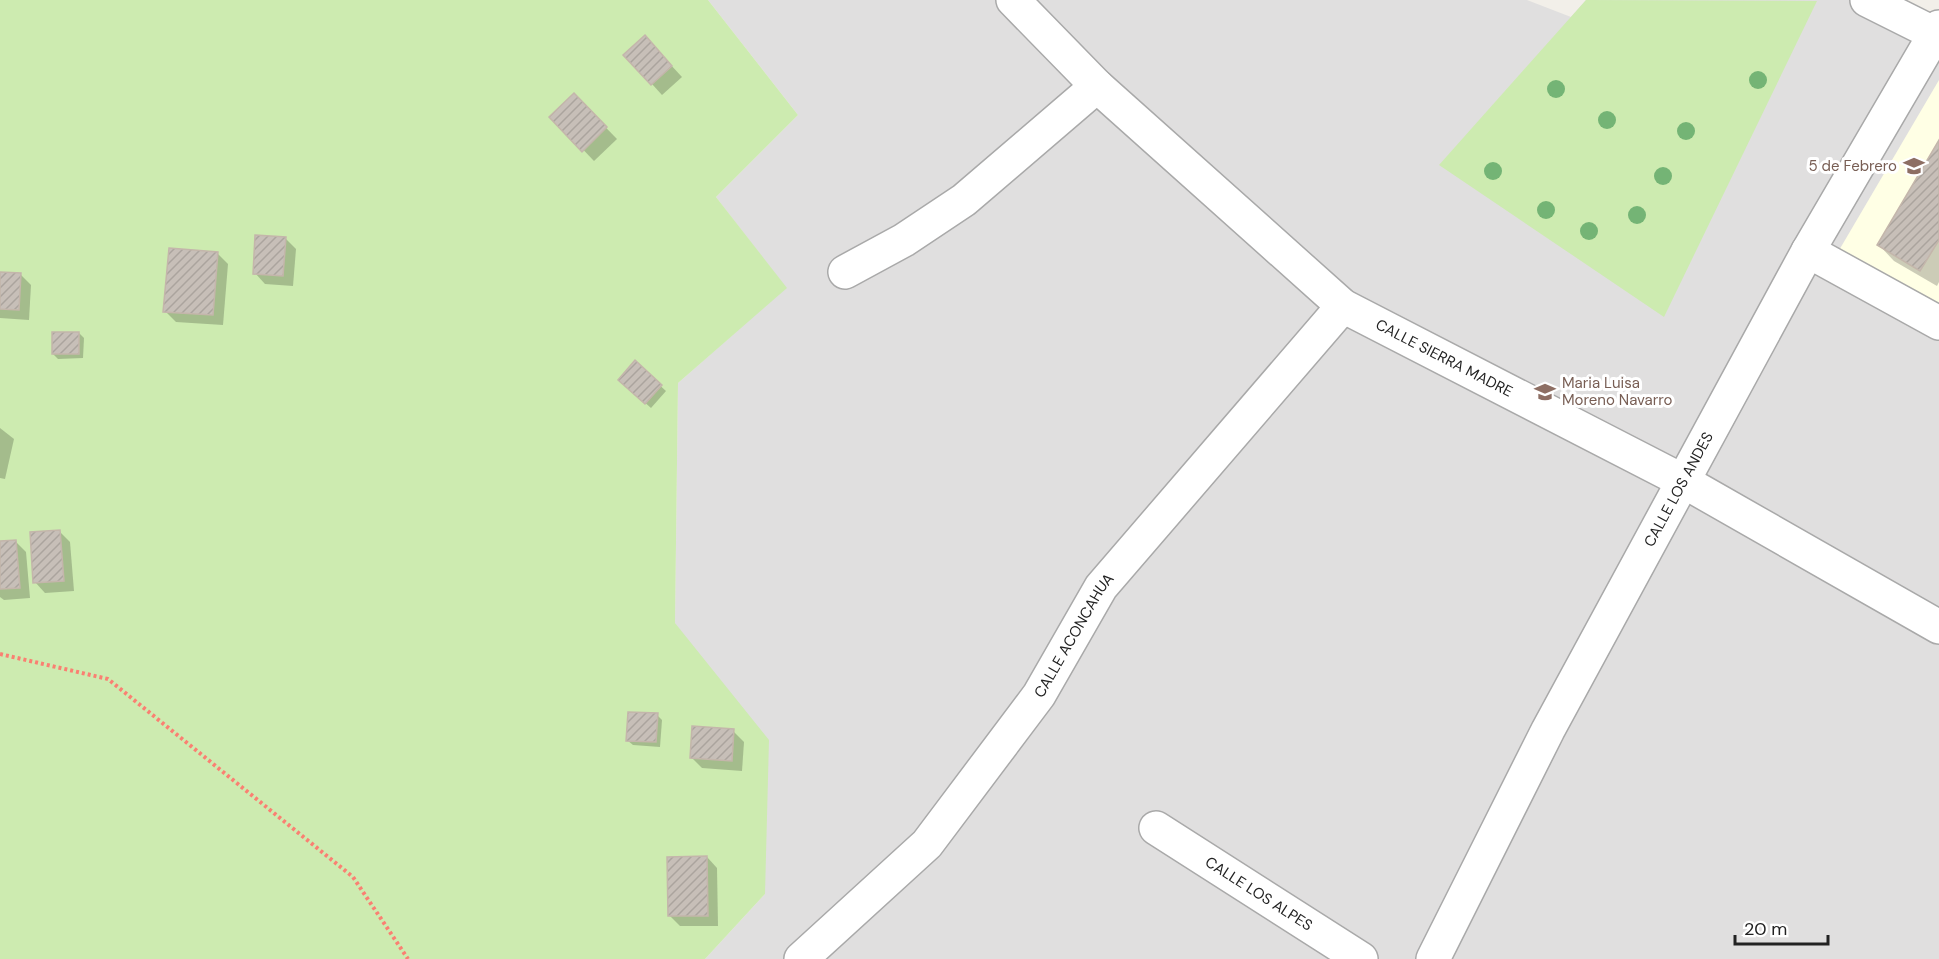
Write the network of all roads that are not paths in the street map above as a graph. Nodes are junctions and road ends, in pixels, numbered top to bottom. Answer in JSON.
{"nodes":[{"id":1,"x":1013,"y":0,"type":"edge"},
{"id":2,"x":1867,"y":0,"type":"edge"},
{"id":3,"x":1938,"y":33,"type":"edge"},
{"id":4,"x":1097,"y":86,"type":"junction"},
{"id":5,"x":1808,"y":251,"type":"junction"},
{"id":6,"x":845,"y":272,"type":"dead end"},
{"id":7,"x":1342,"y":306,"type":"junction"},
{"id":8,"x":1939,"y":323,"type":"edge"},
{"id":9,"x":1683,"y":481,"type":"junction"},
{"id":10,"x":1939,"y":627,"type":"edge"},
{"id":11,"x":1156,"y":828,"type":"dead end"},
{"id":12,"x":801,"y":959,"type":"edge"},
{"id":13,"x":1361,"y":959,"type":"edge"},
{"id":14,"x":1433,"y":959,"type":"edge"}],
"edges":[{"from":1,"to":4,"type":"street","name":"CALLE SIERRA MADRE"},
{"from":2,"to":3,"type":"street"},
{"from":3,"to":5,"type":"street","name":"CALLE LOS ANDES"},
{"from":4,"to":6,"type":"street"},
{"from":4,"to":7,"type":"street","name":"CALLE SIERRA MADRE"},
{"from":5,"to":8,"type":"street"},
{"from":5,"to":9,"type":"street","name":"CALLE LOS ANDES"},
{"from":7,"to":9,"type":"street","name":"CALLE SIERRA MADRE"},
{"from":7,"to":12,"type":"street","name":"CALLE ACONCAHUA"},
{"from":9,"to":10,"type":"street","name":"CALLE SIERRA MADRE"},
{"from":9,"to":14,"type":"street","name":"CALLE LOS ANDES"},
{"from":11,"to":13,"type":"street","name":"CALLE LOS ALPES"}]}
